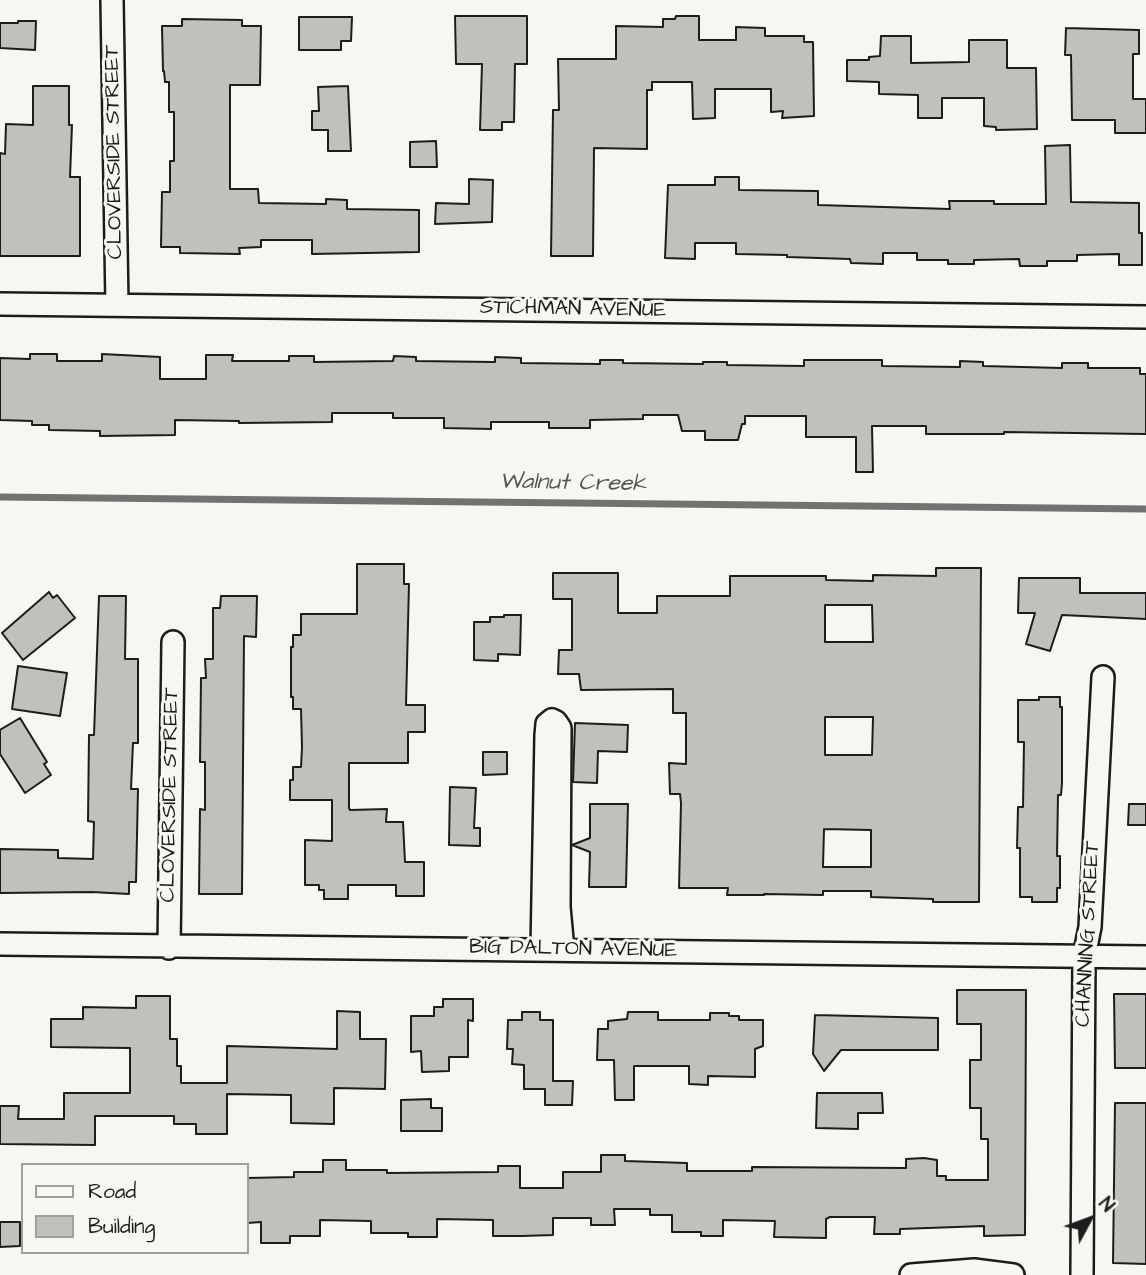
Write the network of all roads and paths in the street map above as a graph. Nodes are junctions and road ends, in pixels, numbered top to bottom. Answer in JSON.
{"nodes":[{"id":1,"x":112,"y":0,"type":"edge"},
{"id":2,"x":0,"y":304,"type":"edge"},
{"id":3,"x":117,"y":305,"type":"junction"},
{"id":4,"x":1146,"y":317,"type":"edge"},
{"id":5,"x":173,"y":642,"type":"dead end"},
{"id":6,"x":1103,"y":677,"type":"dead end"},
{"id":7,"x":0,"y":944,"type":"edge"},
{"id":8,"x":169,"y":947,"type":"junction"},
{"id":9,"x":552,"y":949,"type":"junction"},
{"id":10,"x":1084,"y":957,"type":"junction"},
{"id":11,"x":1146,"y":957,"type":"edge"},
{"id":12,"x":911,"y":1275,"type":"edge"},
{"id":13,"x":1013,"y":1275,"type":"edge"},
{"id":14,"x":1082,"y":1275,"type":"edge"}],
"edges":[{"from":1,"to":3,"type":"street","name":"CLOVERSIDE STREET"},
{"from":2,"to":3,"type":"street","name":"STICHMAN AVENUE"},
{"from":3,"to":4,"type":"street","name":"STICHMAN AVENUE"},
{"from":5,"to":8,"type":"street","name":"CLOVERSIDE STREET"},
{"from":6,"to":10,"type":"street","name":"CHANNING STREET"},
{"from":7,"to":8,"type":"street","name":"BIG DALTON AVENUE"},
{"from":8,"to":9,"type":"street","name":"BIG DALTON AVENUE"},
{"from":9,"to":9,"type":"street"},
{"from":9,"to":10,"type":"street","name":"BIG DALTON AVENUE"},
{"from":10,"to":11,"type":"street","name":"BIG DALTON AVENUE"},
{"from":10,"to":14,"type":"street","name":"CHANNING STREET"},
{"from":12,"to":13,"type":"street"}]}
